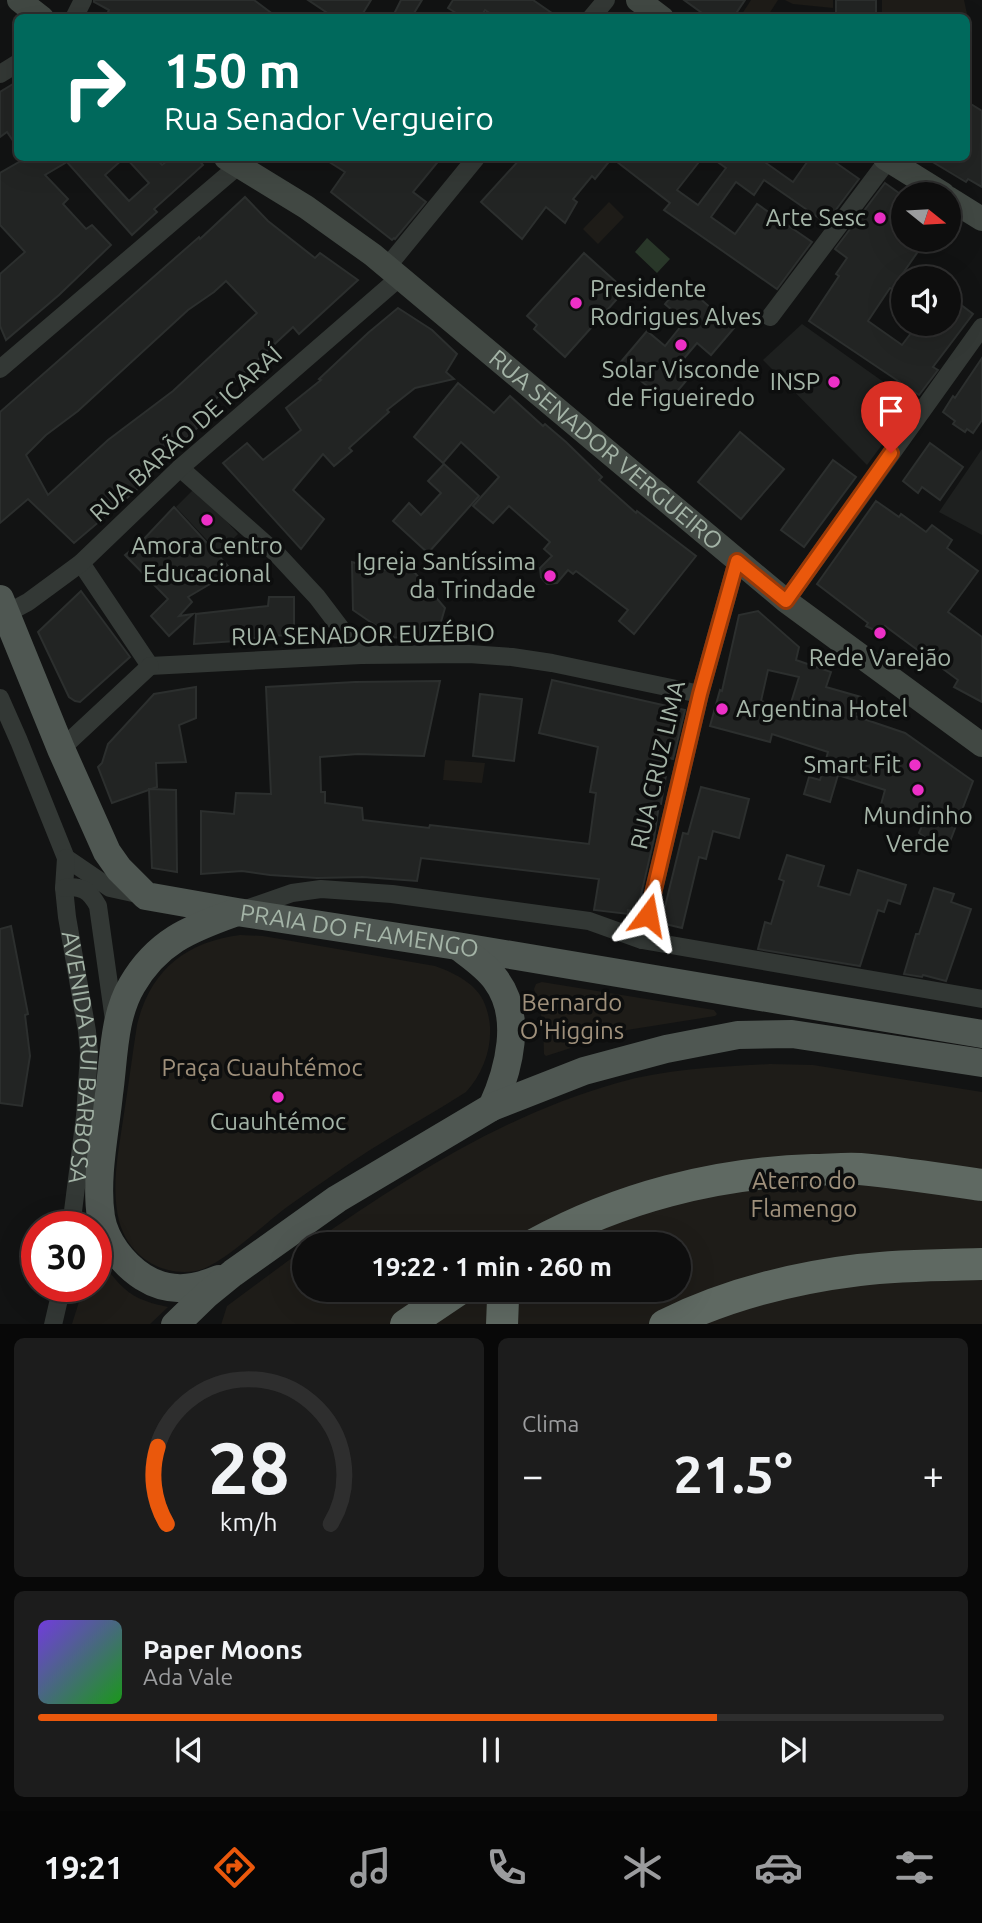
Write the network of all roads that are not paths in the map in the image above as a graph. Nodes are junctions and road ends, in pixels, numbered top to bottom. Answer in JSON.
{"nodes":[{"id":1,"x":19,"y":0,"type":"edge"},
{"id":2,"x":606,"y":0,"type":"edge"},
{"id":3,"x":638,"y":0,"type":"edge"},
{"id":4,"x":37,"y":14,"type":"edge"},
{"id":5,"x":594,"y":14,"type":"edge"},
{"id":6,"x":657,"y":14,"type":"edge"},
{"id":7,"x":474,"y":161,"type":"edge"},
{"id":8,"x":885,"y":161,"type":"edge"},
{"id":9,"x":889,"y":161,"type":"edge"},
{"id":10,"x":232,"y":162,"type":"edge"},
{"id":11,"x":923,"y":182,"type":"edge"},
{"id":12,"x":961,"y":206,"type":"edge"},
{"id":13,"x":982,"y":219,"type":"edge"},
{"id":14,"x":393,"y":273,"type":"junction"},
{"id":15,"x":770,"y":317,"type":"dead end"},
{"id":16,"x":982,"y":327,"type":"edge"},
{"id":17,"x":0,"y":369,"type":"edge"},
{"id":18,"x":180,"y":468,"type":"junction"},
{"id":19,"x":737,"y":561,"type":"junction"},
{"id":20,"x":80,"y":564,"type":"junction"},
{"id":21,"x":786,"y":601,"type":"junction"},
{"id":22,"x":3,"y":610,"type":"edge"},
{"id":23,"x":360,"y":656,"type":"junction"},
{"id":24,"x":150,"y":666,"type":"junction"},
{"id":25,"x":700,"y":694,"type":"junction"},
{"id":26,"x":0,"y":698,"type":"edge"},
{"id":27,"x":982,"y":745,"type":"edge"},
{"id":28,"x":61,"y":749,"type":"junction"},
{"id":29,"x":66,"y":858,"type":"junction"},
{"id":30,"x":64,"y":888,"type":"junction"},
{"id":31,"x":146,"y":896,"type":"junction"},
{"id":32,"x":236,"y":912,"type":"junction"},
{"id":33,"x":642,"y":940,"type":"junction"},
{"id":34,"x":457,"y":946,"type":"junction"},
{"id":35,"x":982,"y":999,"type":"edge"},
{"id":36,"x":982,"y":1034,"type":"edge"},
{"id":37,"x":116,"y":1035,"type":"junction"},
{"id":38,"x":982,"y":1063,"type":"edge"},
{"id":39,"x":492,"y":1107,"type":"junction"},
{"id":40,"x":982,"y":1185,"type":"edge"},
{"id":41,"x":73,"y":1211,"type":"edge"},
{"id":42,"x":564,"y":1232,"type":"edge"},
{"id":43,"x":982,"y":1264,"type":"edge"},
{"id":44,"x":233,"y":1273,"type":"junction"},
{"id":45,"x":58,"y":1302,"type":"edge"},
{"id":46,"x":440,"y":1302,"type":"edge"},
{"id":47,"x":503,"y":1302,"type":"edge"},
{"id":48,"x":53,"y":1324,"type":"edge"},
{"id":49,"x":176,"y":1324,"type":"edge"},
{"id":50,"x":407,"y":1324,"type":"edge"},
{"id":51,"x":502,"y":1324,"type":"edge"},
{"id":52,"x":667,"y":1324,"type":"edge"}],
"edges":[{"from":1,"to":4,"type":"street"},
{"from":2,"to":5,"type":"street"},
{"from":3,"to":6,"type":"street"},
{"from":7,"to":14,"type":"street","name":"RUA BARÃO DE ICARAÍ"},
{"from":8,"to":15,"type":"street"},
{"from":9,"to":11,"type":"street"},
{"from":10,"to":14,"type":"street","name":"RUA SENADOR VERGUEIRO"},
{"from":10,"to":17,"type":"street"},
{"from":12,"to":13,"type":"street"},
{"from":14,"to":18,"type":"street","name":"RUA BARÃO DE ICARAÍ"},
{"from":14,"to":19,"type":"street","name":"RUA SENADOR VERGUEIRO"},
{"from":16,"to":21,"type":"street"},
{"from":18,"to":20,"type":"street","name":"RUA BARÃO DE ICARAÍ"},
{"from":18,"to":23,"type":"street"},
{"from":19,"to":21,"type":"street","name":"RUA SENADOR VERGUEIRO"},
{"from":19,"to":25,"type":"street","name":"RUA CRUZ LIMA"},
{"from":20,"to":22,"type":"street","name":"RUA BARÃO DE ICARAÍ"},
{"from":20,"to":24,"type":"street"},
{"from":21,"to":27,"type":"street","name":"RUA SENADOR VERGUEIRO"},
{"from":22,"to":28,"type":"main road"},
{"from":23,"to":24,"type":"street","name":"RUA SENADOR EUZÉBIO"},
{"from":23,"to":25,"type":"street","name":"RUA SENADOR EUZÉBIO"},
{"from":24,"to":28,"type":"street"},
{"from":25,"to":33,"type":"street","name":"RUA CRUZ LIMA"},
{"from":26,"to":29,"type":"street"},
{"from":28,"to":31,"type":"main road"},
{"from":29,"to":30,"type":"street","name":"AVENIDA RUI BARBOSA"},
{"from":29,"to":31,"type":"street"},
{"from":30,"to":37,"type":"street","name":"AVENIDA RUI BARBOSA"},
{"from":30,"to":41,"type":"street","name":"AVENIDA RUI BARBOSA"},
{"from":31,"to":32,"type":"main road"},
{"from":32,"to":33,"type":"street","name":"PRAIA DO FLAMENGO"},
{"from":32,"to":34,"type":"main road","name":"PRAIA DO FLAMENGO"},
{"from":32,"to":37,"type":"main road"},
{"from":33,"to":35,"type":"street","name":"PRAIA DO FLAMENGO"},
{"from":34,"to":36,"type":"main road","name":"PRAIA DO FLAMENGO"},
{"from":34,"to":39,"type":"main road"},
{"from":37,"to":44,"type":"main road"},
{"from":38,"to":39,"type":"main road"},
{"from":39,"to":44,"type":"main road"},
{"from":40,"to":42,"type":"highway"},
{"from":43,"to":52,"type":"highway"},
{"from":44,"to":49,"type":"main road"},
{"from":45,"to":48,"type":"street"},
{"from":46,"to":50,"type":"highway"},
{"from":47,"to":51,"type":"highway"}]}
